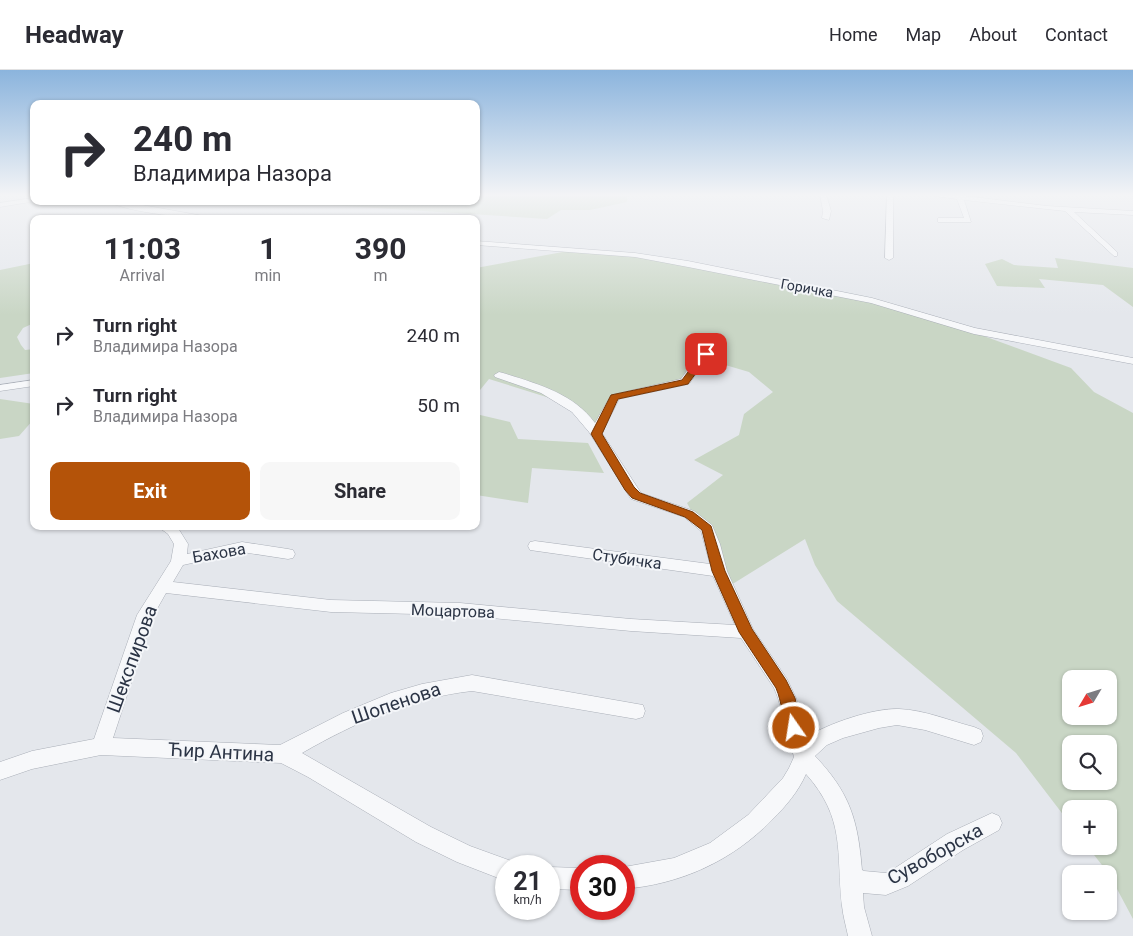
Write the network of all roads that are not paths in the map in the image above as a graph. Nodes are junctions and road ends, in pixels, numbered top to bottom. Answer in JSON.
{"nodes":[{"id":1,"x":889,"y":234,"type":"edge"},
{"id":2,"x":1094,"y":234,"type":"edge"},
{"id":3,"x":480,"y":243,"type":"edge"},
{"id":4,"x":1114,"y":254,"type":"dead end"},
{"id":5,"x":889,"y":258,"type":"dead end"},
{"id":6,"x":716,"y":338,"type":"dead end"},
{"id":7,"x":1133,"y":361,"type":"edge"},
{"id":8,"x":499,"y":376,"type":"dead end"},
{"id":9,"x":30,"y":384,"type":"edge"},
{"id":10,"x":0,"y":388,"type":"edge"},
{"id":11,"x":596,"y":434,"type":"junction"},
{"id":12,"x":171,"y":530,"type":"edge"},
{"id":13,"x":535,"y":546,"type":"dead end"},
{"id":14,"x":288,"y":554,"type":"dead end"},
{"id":15,"x":178,"y":561,"type":"junction"},
{"id":16,"x":719,"y":571,"type":"junction"},
{"id":17,"x":161,"y":588,"type":"junction"},
{"id":18,"x":746,"y":632,"type":"junction"},
{"id":19,"x":636,"y":711,"type":"dead end"},
{"id":20,"x":974,"y":736,"type":"dead end"},
{"id":21,"x":101,"y":746,"type":"junction"},
{"id":22,"x":282,"y":754,"type":"junction"},
{"id":23,"x":804,"y":758,"type":"junction"},
{"id":24,"x":0,"y":771,"type":"edge"},
{"id":25,"x":992,"y":824,"type":"dead end"},
{"id":26,"x":495,"y":866,"type":"edge"},
{"id":27,"x":635,"y":876,"type":"edge"},
{"id":28,"x":850,"y":876,"type":"junction"},
{"id":29,"x":860,"y":936,"type":"edge"}],
"edges":[{"from":1,"to":5,"type":"street"},
{"from":2,"to":4,"type":"street"},
{"from":3,"to":7,"type":"street","name":"Горичка"},
{"from":6,"to":11,"type":"street"},
{"from":8,"to":11,"type":"street"},
{"from":9,"to":10,"type":"street"},
{"from":11,"to":16,"type":"street"},
{"from":12,"to":15,"type":"street"},
{"from":13,"to":16,"type":"street","name":"Стубичка"},
{"from":14,"to":15,"type":"street","name":"Бахова"},
{"from":15,"to":17,"type":"street","name":"Шекспирова"},
{"from":16,"to":18,"type":"street"},
{"from":17,"to":18,"type":"street","name":"Моцартова"},
{"from":17,"to":21,"type":"street","name":"Шекспирова"},
{"from":18,"to":23,"type":"street"},
{"from":19,"to":22,"type":"street","name":"Шопенова"},
{"from":20,"to":23,"type":"street"},
{"from":21,"to":22,"type":"street","name":"Ћир Антина"},
{"from":21,"to":24,"type":"street","name":"Ћир Антина"},
{"from":22,"to":26,"type":"street","name":"Ћир Антина"},
{"from":23,"to":27,"type":"street"},
{"from":23,"to":28,"type":"street"},
{"from":25,"to":28,"type":"street","name":"Сувоборска"},
{"from":28,"to":29,"type":"street"}]}
